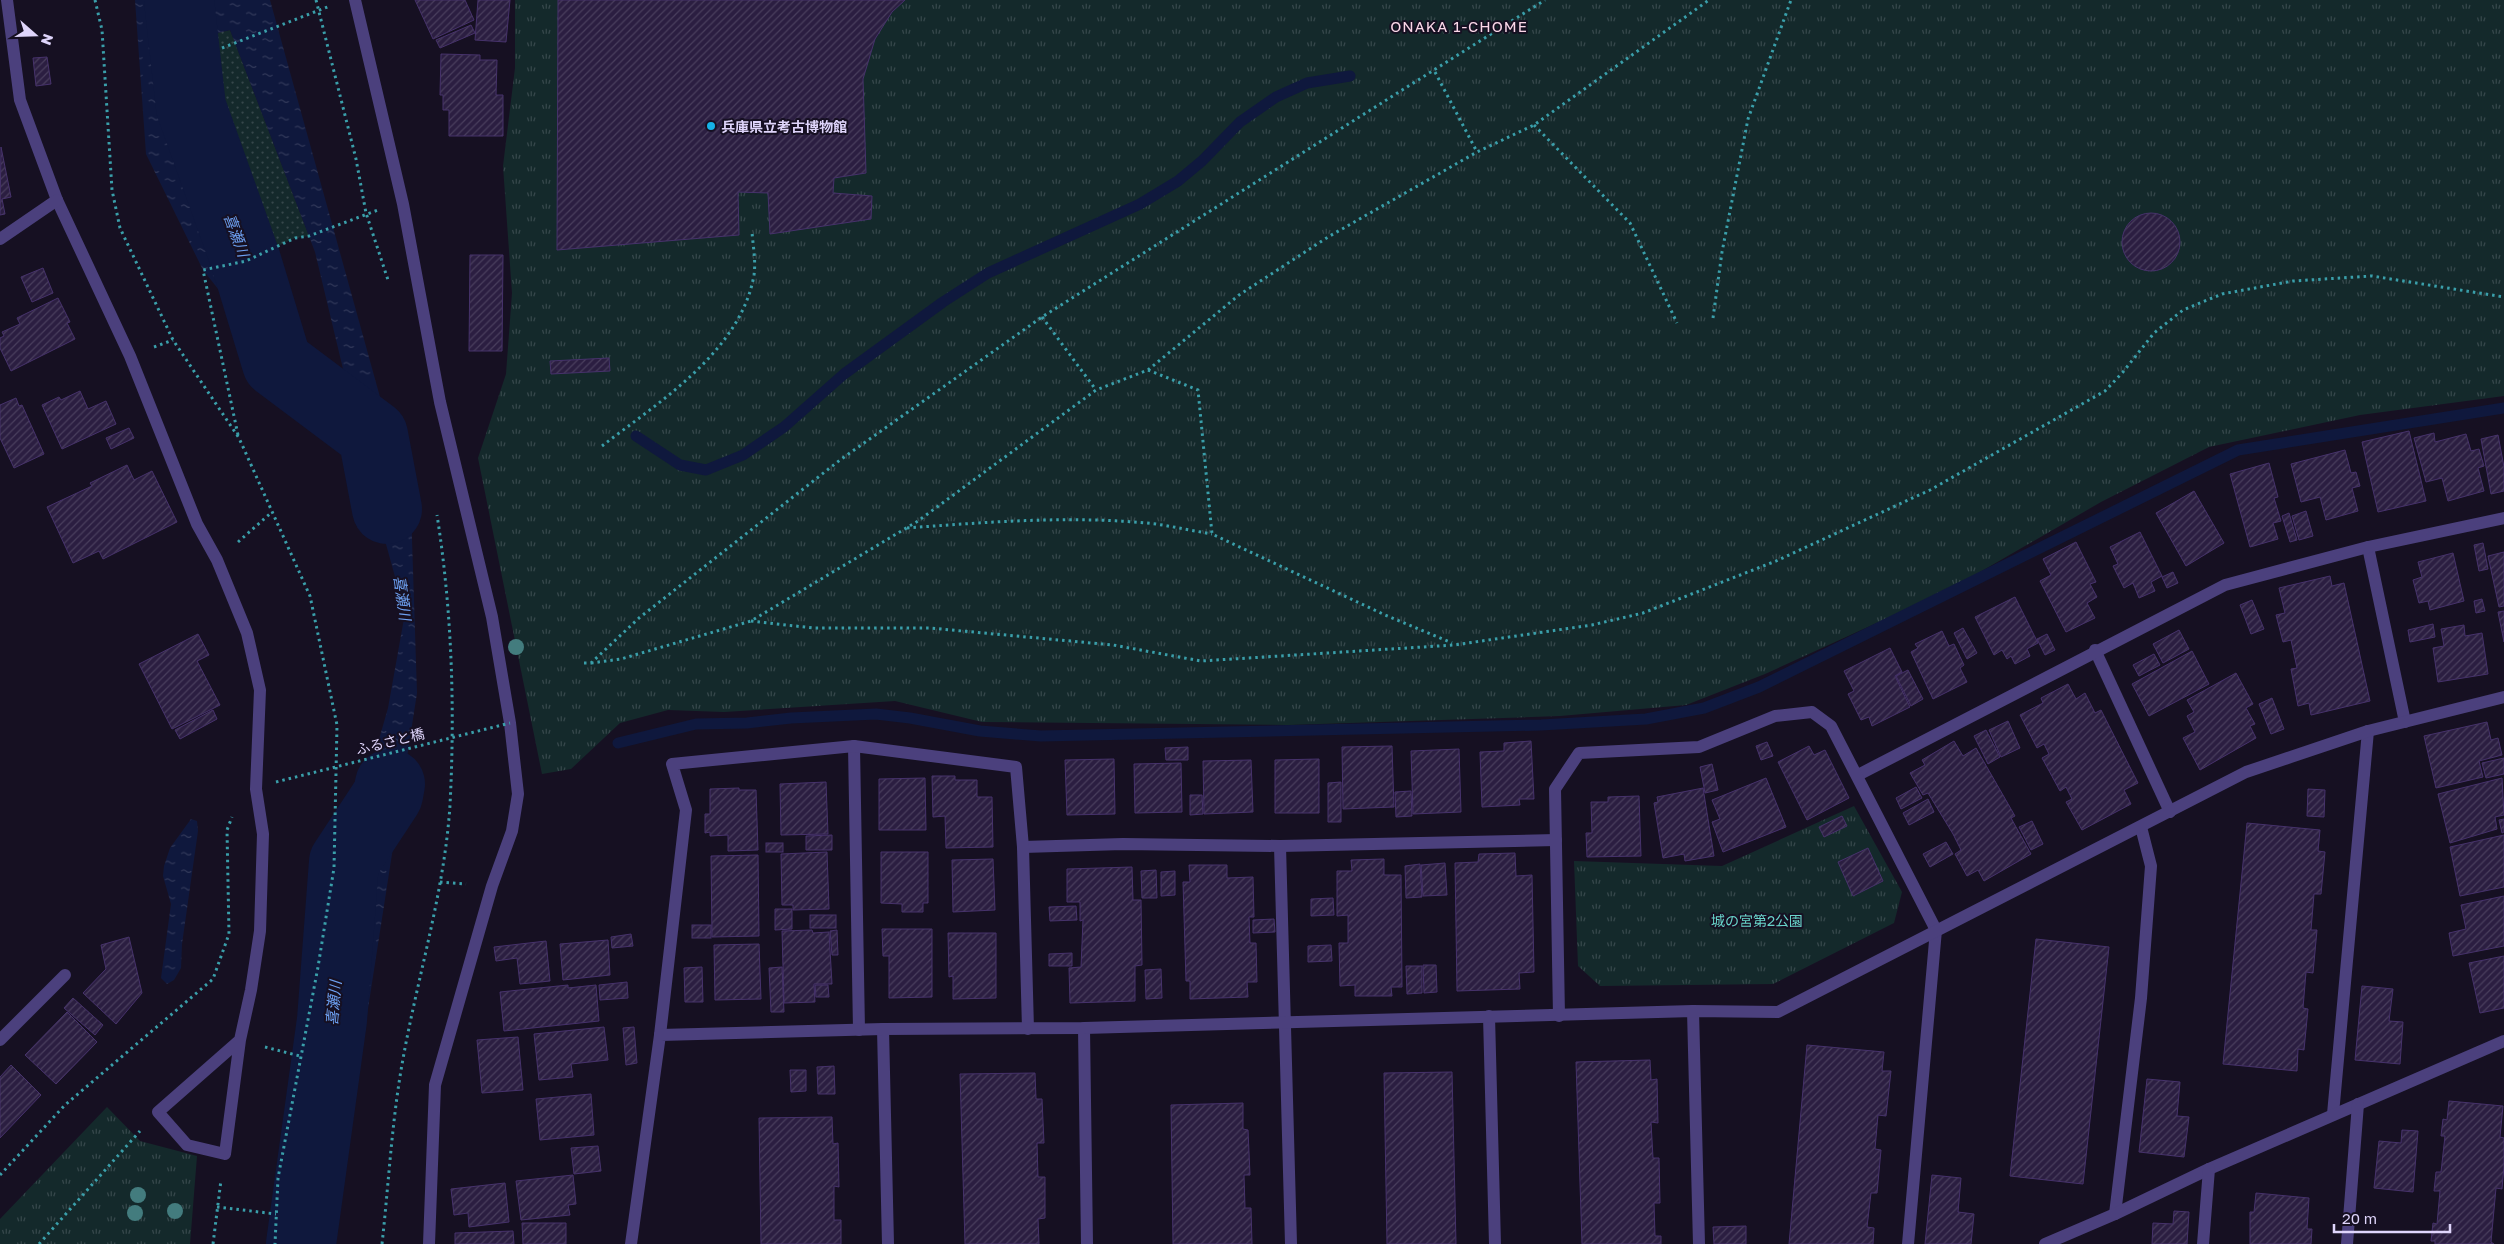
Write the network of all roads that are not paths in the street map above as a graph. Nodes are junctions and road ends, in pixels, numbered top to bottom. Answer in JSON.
{"nodes":[{"id":1,"x":7,"y":0,"type":"edge"},
{"id":2,"x":355,"y":0,"type":"edge"},
{"id":3,"x":57,"y":200,"type":"junction"},
{"id":4,"x":0,"y":238,"type":"edge"},
{"id":5,"x":2504,"y":518,"type":"edge"},
{"id":6,"x":2368,"y":547,"type":"junction"},
{"id":7,"x":2095,"y":650,"type":"junction"},
{"id":8,"x":2504,"y":696,"type":"edge"},
{"id":9,"x":2405,"y":722,"type":"junction"},
{"id":10,"x":2368,"y":731,"type":"junction"},
{"id":11,"x":854,"y":746,"type":"junction"},
{"id":12,"x":1858,"y":776,"type":"junction"},
{"id":13,"x":2170,"y":812,"type":"junction"},
{"id":14,"x":2141,"y":827,"type":"junction"},
{"id":15,"x":1556,"y":840,"type":"junction"},
{"id":16,"x":1280,"y":846,"type":"junction"},
{"id":17,"x":1023,"y":847,"type":"junction"},
{"id":18,"x":1936,"y":930,"type":"junction"},
{"id":19,"x":65,"y":975,"type":"dead end"},
{"id":20,"x":1694,"y":1011,"type":"junction"},
{"id":21,"x":1489,"y":1016,"type":"junction"},
{"id":22,"x":1559,"y":1016,"type":"junction"},
{"id":23,"x":1285,"y":1023,"type":"junction"},
{"id":24,"x":1084,"y":1028,"type":"junction"},
{"id":25,"x":883,"y":1029,"type":"junction"},
{"id":26,"x":1028,"y":1029,"type":"junction"},
{"id":27,"x":859,"y":1030,"type":"junction"},
{"id":28,"x":660,"y":1035,"type":"junction"},
{"id":29,"x":0,"y":1040,"type":"edge"},
{"id":30,"x":240,"y":1040,"type":"junction"},
{"id":31,"x":2504,"y":1041,"type":"edge"},
{"id":32,"x":2358,"y":1104,"type":"junction"},
{"id":33,"x":2334,"y":1114,"type":"junction"},
{"id":34,"x":2209,"y":1169,"type":"junction"},
{"id":35,"x":2116,"y":1214,"type":"junction"},
{"id":36,"x":429,"y":1244,"type":"edge"},
{"id":37,"x":631,"y":1244,"type":"edge"},
{"id":38,"x":888,"y":1244,"type":"edge"},
{"id":39,"x":1087,"y":1244,"type":"edge"},
{"id":40,"x":1291,"y":1244,"type":"edge"},
{"id":41,"x":1495,"y":1244,"type":"edge"},
{"id":42,"x":1699,"y":1244,"type":"edge"},
{"id":43,"x":1908,"y":1244,"type":"edge"},
{"id":44,"x":2045,"y":1244,"type":"edge"},
{"id":45,"x":2203,"y":1244,"type":"edge"},
{"id":46,"x":2347,"y":1244,"type":"edge"}],
"edges":[{"from":1,"to":3,"type":"street"},
{"from":2,"to":36,"type":"street"},
{"from":3,"to":4,"type":"street"},
{"from":3,"to":30,"type":"street"},
{"from":5,"to":6,"type":"street"},
{"from":6,"to":7,"type":"street"},
{"from":6,"to":9,"type":"street"},
{"from":7,"to":12,"type":"street"},
{"from":7,"to":13,"type":"street"},
{"from":8,"to":9,"type":"street"},
{"from":9,"to":10,"type":"street"},
{"from":10,"to":13,"type":"street"},
{"from":10,"to":33,"type":"street"},
{"from":11,"to":17,"type":"street"},
{"from":11,"to":27,"type":"street"},
{"from":11,"to":28,"type":"street"},
{"from":12,"to":15,"type":"street"},
{"from":12,"to":18,"type":"street"},
{"from":13,"to":14,"type":"street"},
{"from":14,"to":18,"type":"street"},
{"from":14,"to":35,"type":"street"},
{"from":15,"to":16,"type":"street"},
{"from":15,"to":22,"type":"street"},
{"from":16,"to":17,"type":"street"},
{"from":16,"to":23,"type":"street"},
{"from":17,"to":26,"type":"street"},
{"from":18,"to":20,"type":"street"},
{"from":18,"to":43,"type":"street"},
{"from":19,"to":29,"type":"street"},
{"from":20,"to":22,"type":"street"},
{"from":20,"to":42,"type":"street"},
{"from":21,"to":22,"type":"street"},
{"from":21,"to":23,"type":"street"},
{"from":21,"to":41,"type":"street"},
{"from":23,"to":24,"type":"street"},
{"from":23,"to":40,"type":"street"},
{"from":24,"to":26,"type":"street"},
{"from":24,"to":39,"type":"street"},
{"from":25,"to":26,"type":"street"},
{"from":25,"to":27,"type":"street"},
{"from":25,"to":38,"type":"street"},
{"from":27,"to":28,"type":"street"},
{"from":28,"to":37,"type":"street"},
{"from":30,"to":30,"type":"street"},
{"from":31,"to":32,"type":"street"},
{"from":32,"to":33,"type":"street"},
{"from":32,"to":46,"type":"street"},
{"from":33,"to":34,"type":"street"},
{"from":34,"to":35,"type":"street"},
{"from":34,"to":45,"type":"street"},
{"from":35,"to":44,"type":"street"}]}
